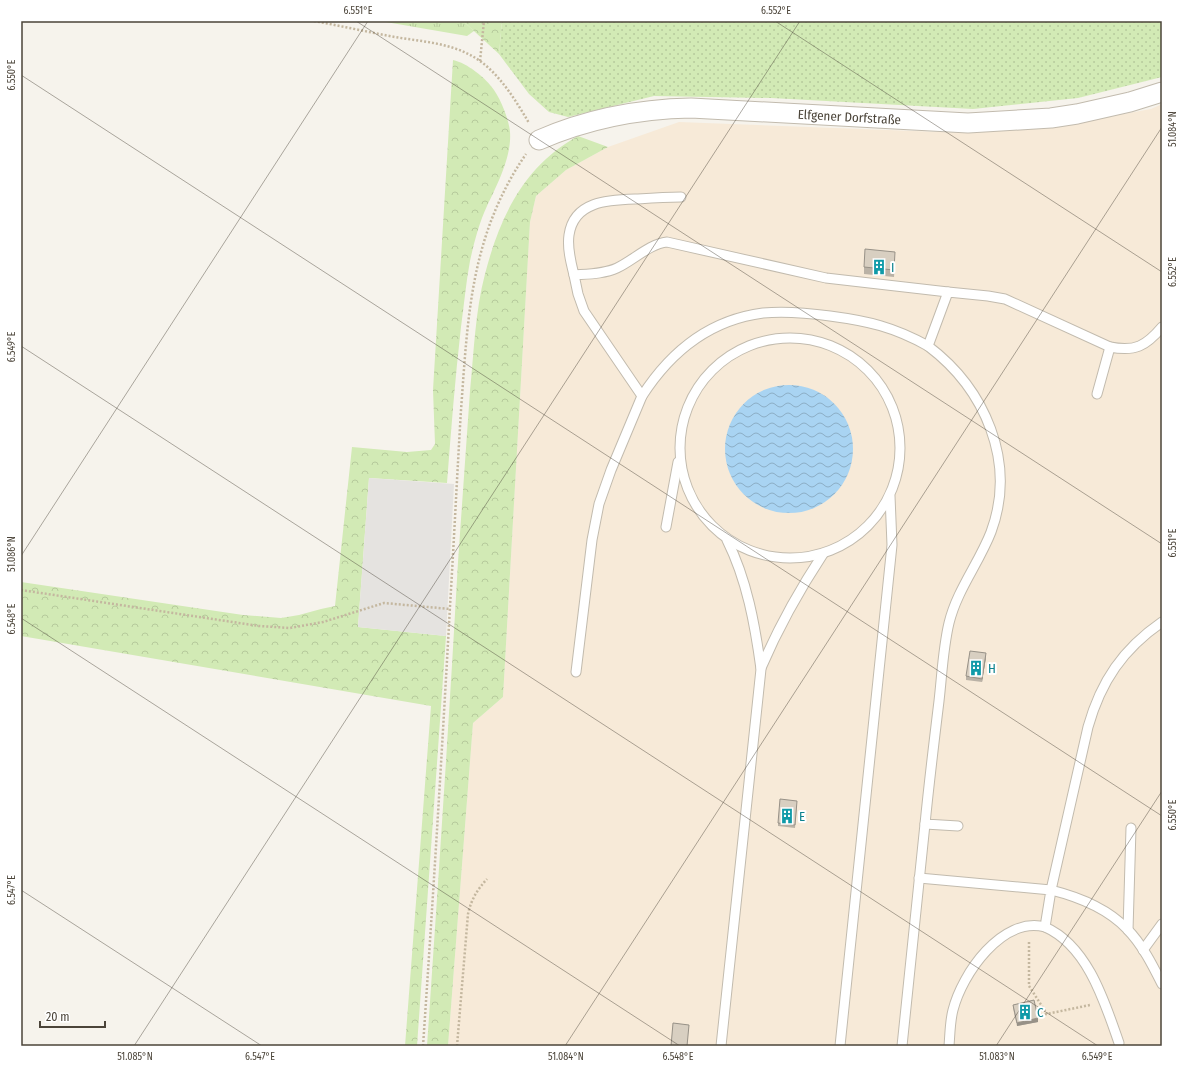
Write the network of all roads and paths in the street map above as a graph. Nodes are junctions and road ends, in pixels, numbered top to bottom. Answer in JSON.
{"nodes":[{"id":1,"x":314,"y":21,"type":"edge"},
{"id":2,"x":484,"y":21,"type":"edge"},
{"id":3,"x":480,"y":61,"type":"junction"},
{"id":4,"x":1162,"y":92,"type":"edge"},
{"id":5,"x":539,"y":140,"type":"junction"},
{"id":6,"x":681,"y":197,"type":"dead end"},
{"id":7,"x":574,"y":275,"type":"junction"},
{"id":8,"x":948,"y":292,"type":"junction"},
{"id":9,"x":1162,"y":327,"type":"edge"},
{"id":10,"x":928,"y":346,"type":"junction"},
{"id":11,"x":1110,"y":347,"type":"junction"},
{"id":12,"x":1097,"y":394,"type":"dead end"},
{"id":13,"x":642,"y":396,"type":"junction"},
{"id":14,"x":680,"y":453,"type":"junction"},
{"id":15,"x":890,"y":496,"type":"junction"},
{"id":16,"x":666,"y":527,"type":"dead end"},
{"id":17,"x":728,"y":540,"type":"junction"},
{"id":18,"x":823,"y":554,"type":"junction"},
{"id":19,"x":21,"y":590,"type":"edge"},
{"id":20,"x":450,"y":609,"type":"junction"},
{"id":21,"x":1162,"y":622,"type":"edge"},
{"id":22,"x":761,"y":669,"type":"junction"},
{"id":23,"x":576,"y":672,"type":"dead end"},
{"id":24,"x":925,"y":824,"type":"junction"},
{"id":25,"x":958,"y":826,"type":"dead end"},
{"id":26,"x":1131,"y":828,"type":"dead end"},
{"id":27,"x":919,"y":878,"type":"junction"},
{"id":28,"x":487,"y":879,"type":"dead end"},
{"id":29,"x":1051,"y":890,"type":"junction"},
{"id":30,"x":1162,"y":924,"type":"edge"},
{"id":31,"x":1029,"y":925,"type":"junction"},
{"id":32,"x":1045,"y":927,"type":"junction"},
{"id":33,"x":1128,"y":930,"type":"junction"},
{"id":34,"x":1143,"y":950,"type":"junction"},
{"id":35,"x":1162,"y":984,"type":"edge"},
{"id":36,"x":1104,"y":1002,"type":"junction"},
{"id":37,"x":1047,"y":1014,"type":"junction"},
{"id":38,"x":1036,"y":1016,"type":"edge"},
{"id":39,"x":1119,"y":1043,"type":"dead end"},
{"id":40,"x":423,"y":1046,"type":"edge"},
{"id":41,"x":457,"y":1046,"type":"edge"},
{"id":42,"x":721,"y":1046,"type":"edge"},
{"id":43,"x":840,"y":1046,"type":"edge"},
{"id":44,"x":902,"y":1046,"type":"edge"},
{"id":45,"x":949,"y":1046,"type":"edge"}],
"edges":[{"from":1,"to":3,"type":"path"},
{"from":2,"to":3,"type":"path"},
{"from":3,"to":5,"type":"path"},
{"from":4,"to":5,"type":"street","name":"Elfgener Dorfstraße"},
{"from":5,"to":20,"type":"path"},
{"from":6,"to":7,"type":"lane"},
{"from":7,"to":8,"type":"lane"},
{"from":7,"to":13,"type":"lane"},
{"from":8,"to":10,"type":"lane"},
{"from":8,"to":11,"type":"lane"},
{"from":9,"to":11,"type":"lane"},
{"from":10,"to":13,"type":"lane"},
{"from":10,"to":24,"type":"lane"},
{"from":11,"to":12,"type":"lane"},
{"from":13,"to":23,"type":"lane"},
{"from":14,"to":15,"type":"lane"},
{"from":14,"to":16,"type":"lane"},
{"from":14,"to":17,"type":"lane"},
{"from":15,"to":18,"type":"lane"},
{"from":15,"to":43,"type":"lane"},
{"from":17,"to":18,"type":"lane"},
{"from":17,"to":22,"type":"lane"},
{"from":18,"to":22,"type":"lane"},
{"from":19,"to":20,"type":"path"},
{"from":20,"to":40,"type":"path"},
{"from":21,"to":29,"type":"lane"},
{"from":22,"to":42,"type":"lane"},
{"from":24,"to":25,"type":"lane"},
{"from":24,"to":27,"type":"lane"},
{"from":26,"to":33,"type":"lane"},
{"from":27,"to":29,"type":"lane"},
{"from":27,"to":44,"type":"lane"},
{"from":28,"to":41,"type":"path"},
{"from":29,"to":32,"type":"lane"},
{"from":29,"to":33,"type":"lane"},
{"from":30,"to":34,"type":"lane"},
{"from":31,"to":32,"type":"lane"},
{"from":31,"to":37,"type":"path"},
{"from":31,"to":45,"type":"lane"},
{"from":32,"to":36,"type":"lane"},
{"from":33,"to":34,"type":"lane"},
{"from":34,"to":35,"type":"lane"},
{"from":36,"to":37,"type":"path"},
{"from":36,"to":39,"type":"lane"},
{"from":37,"to":38,"type":"path"}]}
